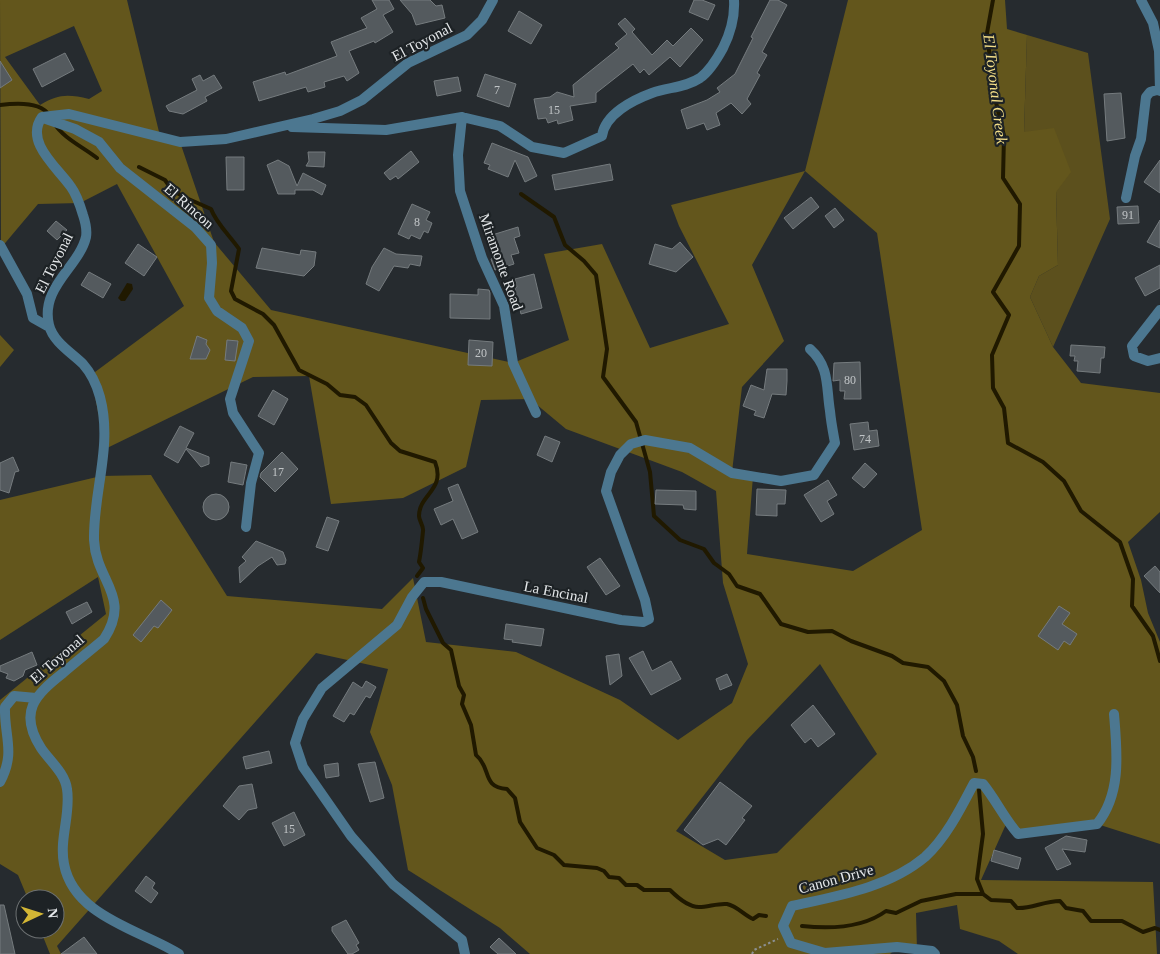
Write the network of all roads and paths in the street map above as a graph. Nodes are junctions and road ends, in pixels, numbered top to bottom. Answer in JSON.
{"nodes":[{"id":1,"x":494,"y":0,"type":"edge"},
{"id":2,"x":734,"y":0,"type":"edge"},
{"id":3,"x":1141,"y":0,"type":"edge"},
{"id":4,"x":1160,"y":90,"type":"edge"},
{"id":5,"x":42,"y":117,"type":"junction"},
{"id":6,"x":462,"y":117,"type":"junction"},
{"id":7,"x":282,"y":127,"type":"junction"},
{"id":8,"x":1126,"y":198,"type":"dead end"},
{"id":9,"x":0,"y":245,"type":"edge"},
{"id":10,"x":1160,"y":310,"type":"edge"},
{"id":11,"x":49,"y":327,"type":"junction"},
{"id":12,"x":810,"y":349,"type":"dead end"},
{"id":13,"x":1160,"y":358,"type":"edge"},
{"id":14,"x":536,"y":413,"type":"dead end"},
{"id":15,"x":246,"y":527,"type":"dead end"},
{"id":16,"x":36,"y":698,"type":"junction"},
{"id":17,"x":1114,"y":714,"type":"dead end"},
{"id":18,"x":0,"y":782,"type":"edge"},
{"id":19,"x":788,"y":936,"type":"junction"},
{"id":20,"x":179,"y":954,"type":"edge"},
{"id":21,"x":465,"y":954,"type":"edge"},
{"id":22,"x":752,"y":954,"type":"edge"},
{"id":23,"x":935,"y":954,"type":"edge"}],
"edges":[{"from":1,"to":7,"type":"street","name":"El Toyonal"},
{"from":2,"to":6,"type":"street"},
{"from":3,"to":4,"type":"street"},
{"from":4,"to":8,"type":"street"},
{"from":5,"to":7,"type":"street","name":"El Toyonal"},
{"from":5,"to":11,"type":"street","name":"El Toyonal"},
{"from":5,"to":15,"type":"street","name":"El Rincon"},
{"from":6,"to":7,"type":"street"},
{"from":6,"to":14,"type":"street","name":"Miramonte Road"},
{"from":9,"to":11,"type":"street"},
{"from":10,"to":13,"type":"street"},
{"from":11,"to":16,"type":"street","name":"El Toyonal"},
{"from":12,"to":21,"type":"street","name":"La Encinal"},
{"from":16,"to":18,"type":"street"},
{"from":16,"to":20,"type":"street","name":"El Toyonal"},
{"from":17,"to":19,"type":"street","name":"Canon Drive"},
{"from":19,"to":22,"type":"path"},
{"from":19,"to":23,"type":"street"}]}
